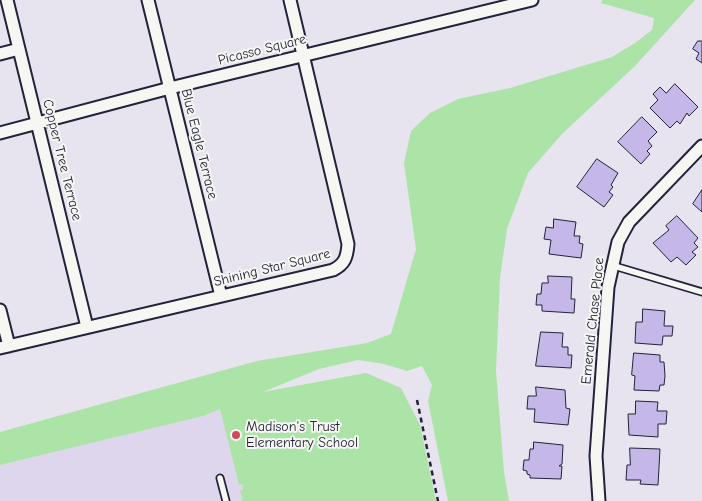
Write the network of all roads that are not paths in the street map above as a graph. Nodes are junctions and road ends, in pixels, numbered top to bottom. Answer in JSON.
{"nodes":[{"id":1,"x":7,"y":0,"type":"edge"},
{"id":2,"x":148,"y":0,"type":"edge"},
{"id":3,"x":290,"y":0,"type":"edge"},
{"id":4,"x":532,"y":0,"type":"edge"},
{"id":5,"x":19,"y":49,"type":"junction"},
{"id":6,"x":0,"y":54,"type":"edge"},
{"id":7,"x":303,"y":56,"type":"junction"},
{"id":8,"x":170,"y":88,"type":"junction"},
{"id":9,"x":37,"y":124,"type":"junction"},
{"id":10,"x":0,"y":133,"type":"edge"},
{"id":11,"x":702,"y":146,"type":"edge"},
{"id":12,"x":611,"y":265,"type":"junction"},
{"id":13,"x":702,"y":292,"type":"edge"},
{"id":14,"x":221,"y":296,"type":"junction"},
{"id":15,"x":0,"y":310,"type":"edge"},
{"id":16,"x":87,"y":327,"type":"junction"},
{"id":17,"x":4,"y":347,"type":"edge"},
{"id":18,"x":220,"y":478,"type":"dead end"},
{"id":19,"x":226,"y":501,"type":"edge"},
{"id":20,"x":599,"y":501,"type":"edge"}],
"edges":[{"from":1,"to":5,"type":"street","name":"Copper Tree Terrace"},
{"from":2,"to":8,"type":"street","name":"Blue Eagle Terrace"},
{"from":3,"to":7,"type":"street","name":"Shining Star Square"},
{"from":4,"to":7,"type":"street","name":"Picasso Square"},
{"from":5,"to":6,"type":"street"},
{"from":5,"to":9,"type":"street","name":"Copper Tree Terrace"},
{"from":7,"to":8,"type":"street","name":"Picasso Square"},
{"from":7,"to":14,"type":"street","name":"Shining Star Square"},
{"from":8,"to":9,"type":"street","name":"Picasso Square"},
{"from":8,"to":14,"type":"street","name":"Blue Eagle Terrace"},
{"from":9,"to":10,"type":"street","name":"Picasso Square"},
{"from":9,"to":16,"type":"street","name":"Copper Tree Terrace"},
{"from":11,"to":12,"type":"street","name":"Emerald Chase Place"},
{"from":12,"to":13,"type":"lane"},
{"from":12,"to":20,"type":"street","name":"Emerald Chase Place"},
{"from":14,"to":16,"type":"street","name":"Shining Star Square"},
{"from":15,"to":17,"type":"street"},
{"from":16,"to":17,"type":"street","name":"Shining Star Square"},
{"from":18,"to":19,"type":"lane"}]}
